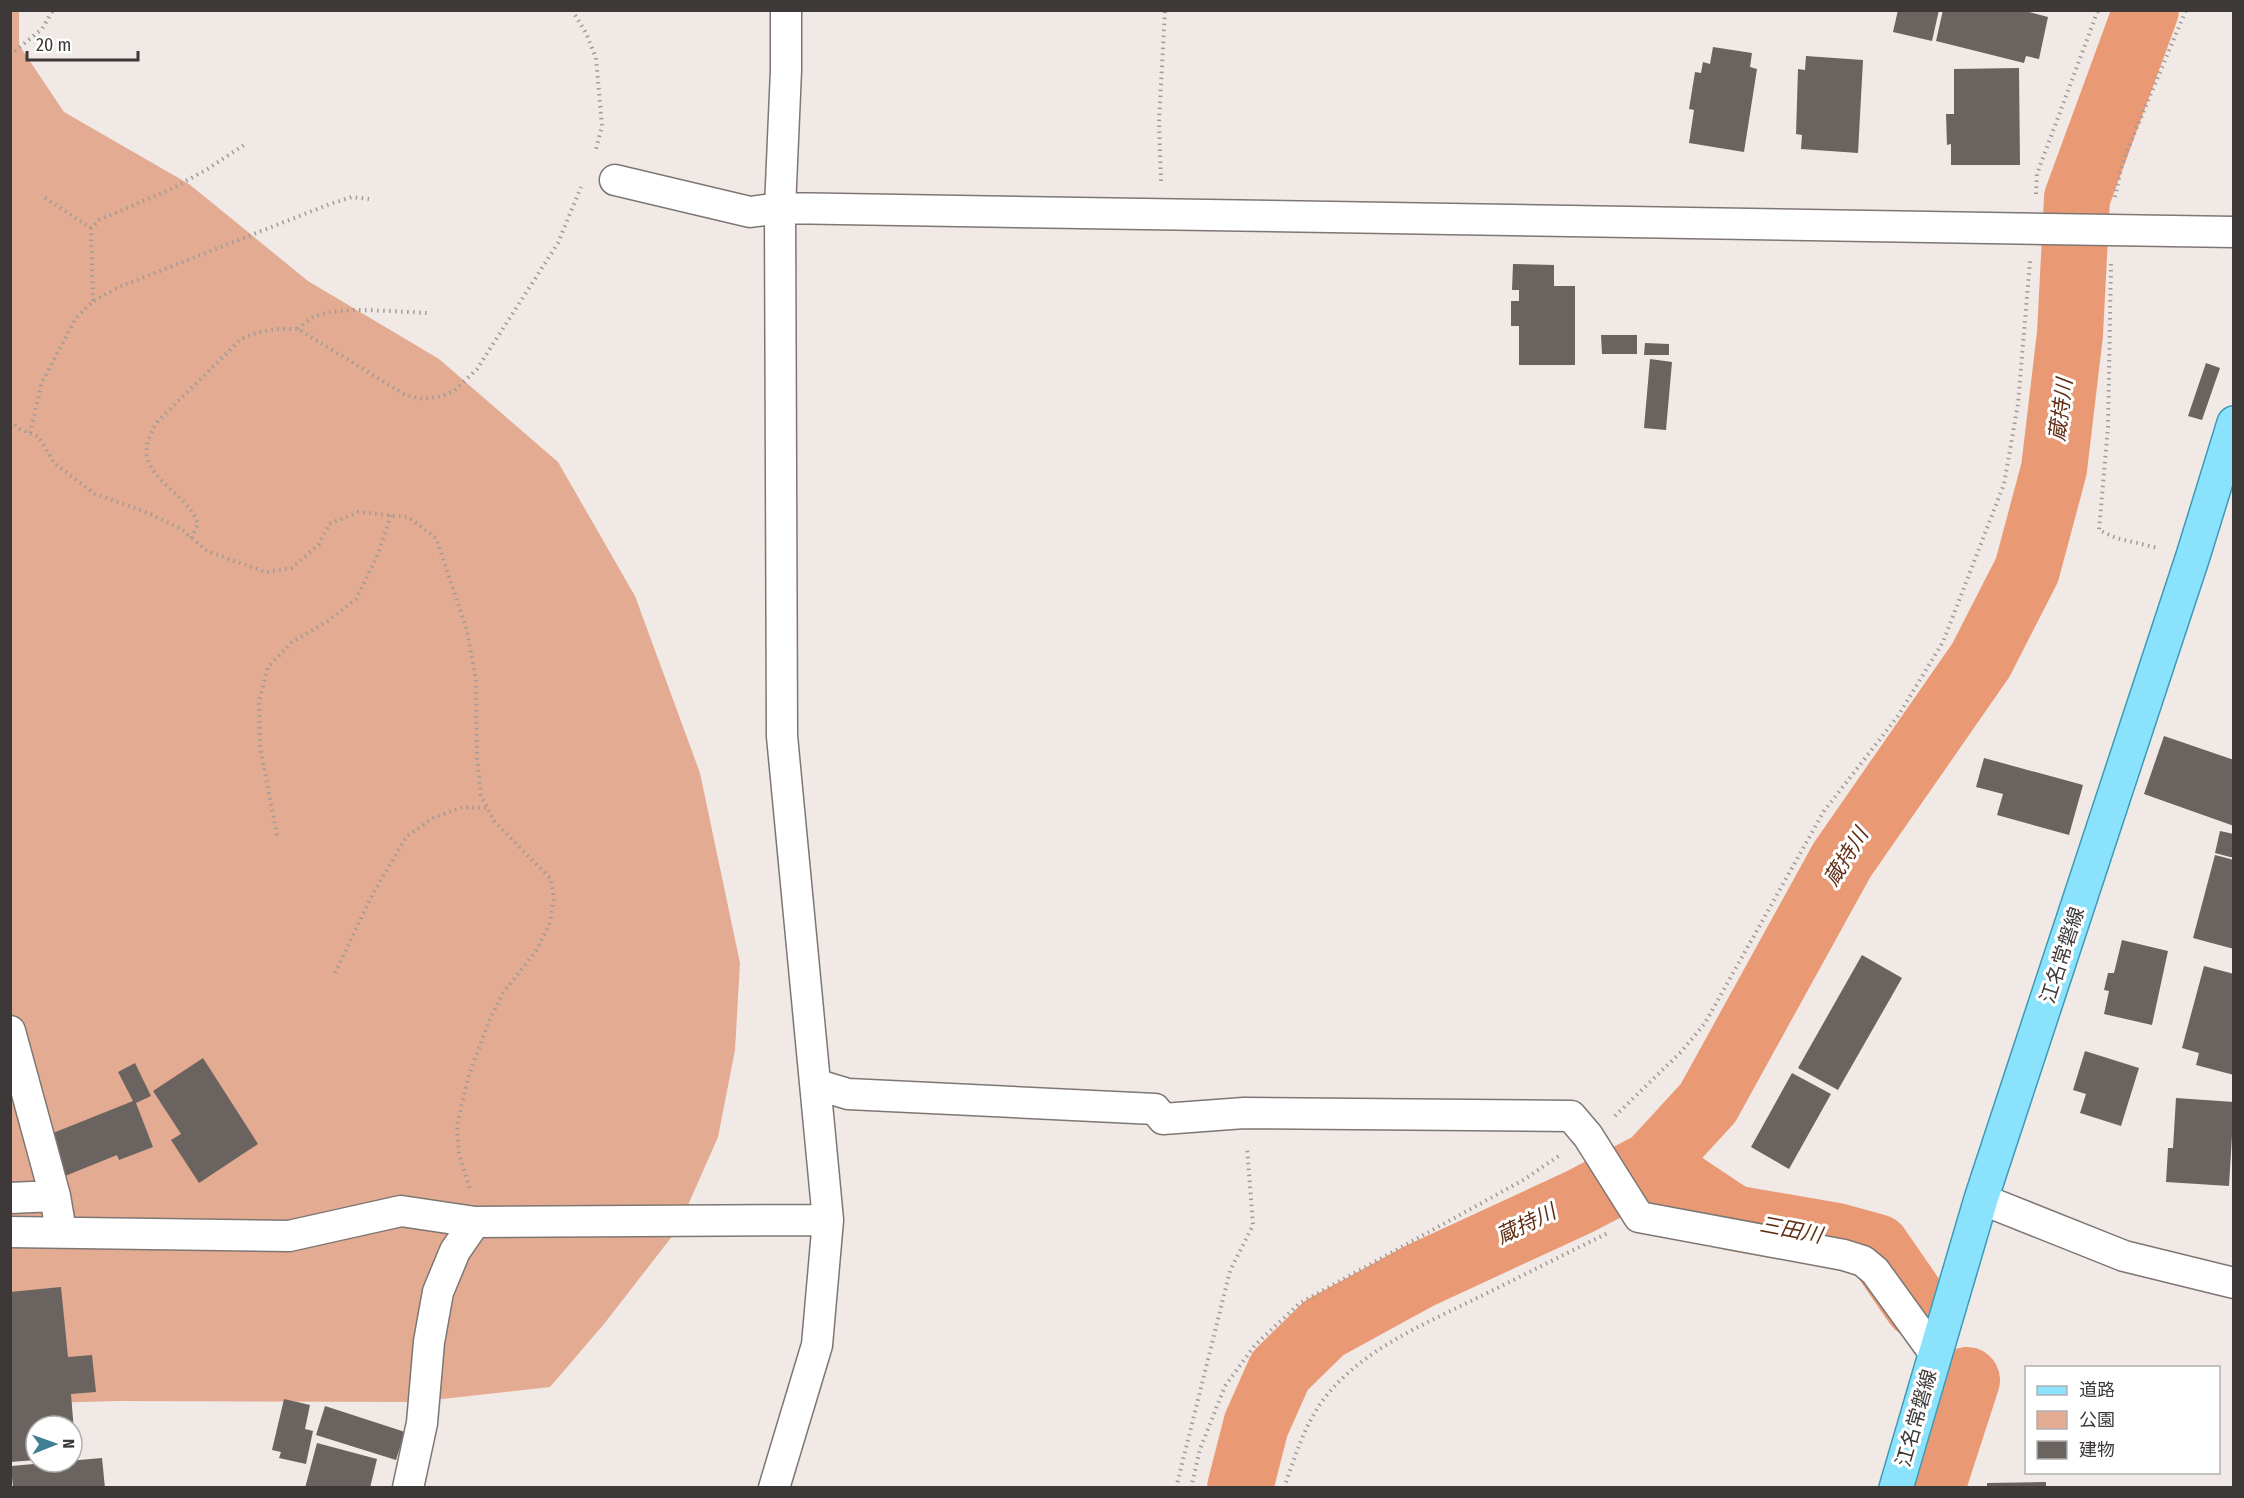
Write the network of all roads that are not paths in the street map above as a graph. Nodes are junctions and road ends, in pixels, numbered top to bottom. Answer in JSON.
{"nodes":[{"id":1,"x":786,"y":10,"type":"edge"},
{"id":2,"x":615,"y":180,"type":"dead end"},
{"id":3,"x":780,"y":208,"type":"junction"},
{"id":4,"x":2234,"y":232,"type":"edge"},
{"id":5,"x":2234,"y":423,"type":"edge"},
{"id":6,"x":10,"y":1031,"type":"edge"},
{"id":7,"x":815,"y":1084,"type":"junction"},
{"id":8,"x":55,"y":1196,"type":"junction"},
{"id":9,"x":10,"y":1198,"type":"edge"},
{"id":10,"x":1981,"y":1199,"type":"junction"},
{"id":11,"x":828,"y":1220,"type":"junction"},
{"id":12,"x":475,"y":1222,"type":"junction"},
{"id":13,"x":62,"y":1231,"type":"junction"},
{"id":14,"x":10,"y":1232,"type":"edge"},
{"id":15,"x":2234,"y":1283,"type":"edge"},
{"id":16,"x":1935,"y":1354,"type":"junction"},
{"id":17,"x":408,"y":1488,"type":"edge"},
{"id":18,"x":774,"y":1488,"type":"edge"},
{"id":19,"x":1896,"y":1488,"type":"edge"}],
"edges":[{"from":1,"to":3,"type":"street"},
{"from":2,"to":3,"type":"street"},
{"from":3,"to":4,"type":"street"},
{"from":3,"to":7,"type":"street"},
{"from":5,"to":10,"type":"main road","name":"江名常磐線"},
{"from":6,"to":8,"type":"street"},
{"from":7,"to":11,"type":"street"},
{"from":7,"to":16,"type":"street"},
{"from":8,"to":9,"type":"street"},
{"from":8,"to":13,"type":"street"},
{"from":10,"to":15,"type":"street"},
{"from":10,"to":16,"type":"main road","name":"江名常磐線"},
{"from":11,"to":12,"type":"street"},
{"from":11,"to":18,"type":"street"},
{"from":12,"to":13,"type":"street"},
{"from":12,"to":17,"type":"street"},
{"from":13,"to":14,"type":"street"},
{"from":16,"to":19,"type":"main road","name":"江名常磐線"}]}
